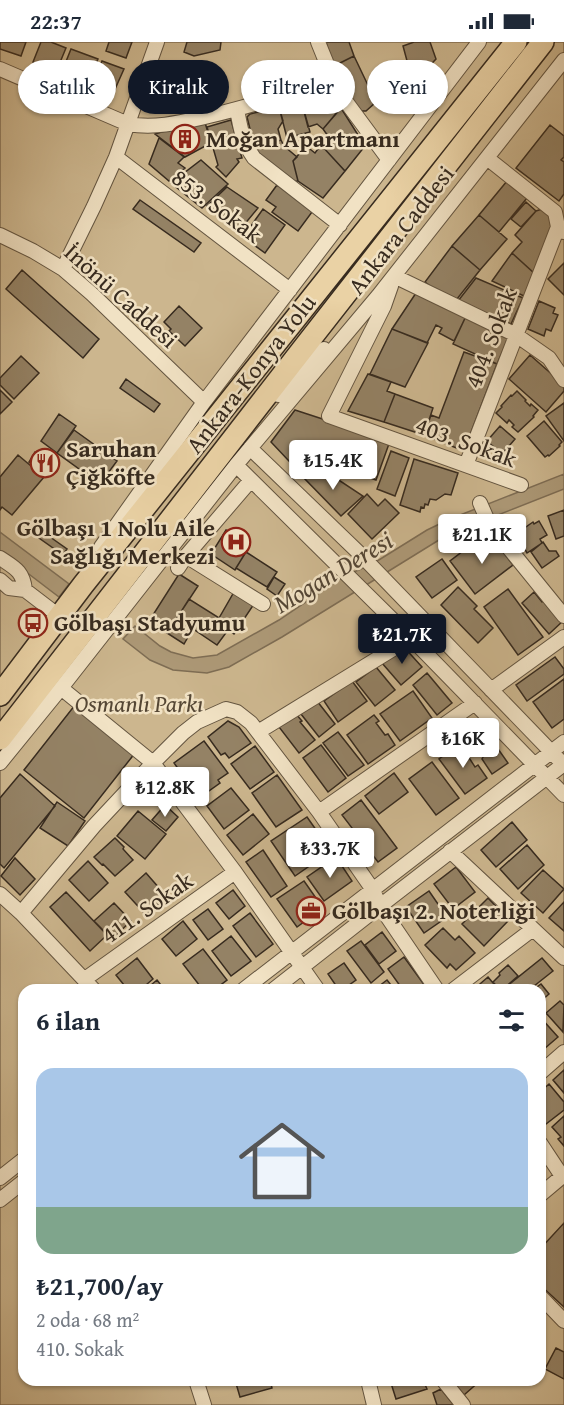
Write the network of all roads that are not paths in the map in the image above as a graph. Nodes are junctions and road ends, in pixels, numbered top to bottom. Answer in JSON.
{"nodes":[{"id":1,"x":158,"y":42,"type":"edge"},
{"id":2,"x":318,"y":42,"type":"edge"},
{"id":3,"x":479,"y":42,"type":"edge"},
{"id":4,"x":516,"y":42,"type":"edge"},
{"id":5,"x":543,"y":42,"type":"edge"},
{"id":6,"x":325,"y":60,"type":"edge"},
{"id":7,"x":564,"y":60,"type":"edge"},
{"id":8,"x":0,"y":69,"type":"edge"},
{"id":9,"x":241,"y":108,"type":"edge"},
{"id":10,"x":237,"y":109,"type":"junction"},
{"id":11,"x":355,"y":114,"type":"edge"},
{"id":12,"x":128,"y":124,"type":"junction"},
{"id":13,"x":116,"y":158,"type":"junction"},
{"id":14,"x":487,"y":158,"type":"junction"},
{"id":15,"x":389,"y":160,"type":"junction"},
{"id":16,"x":560,"y":210,"type":"edge"},
{"id":17,"x":340,"y":225,"type":"junction"},
{"id":18,"x":561,"y":229,"type":"edge"},
{"id":19,"x":0,"y":235,"type":"edge"},
{"id":20,"x":63,"y":268,"type":"junction"},
{"id":21,"x":394,"y":276,"type":"junction"},
{"id":22,"x":290,"y":290,"type":"junction"},
{"id":23,"x":516,"y":335,"type":"junction"},
{"id":24,"x":564,"y":380,"type":"edge"},
{"id":25,"x":204,"y":402,"type":"junction"},
{"id":26,"x":243,"y":442,"type":"junction"},
{"id":27,"x":236,"y":465,"type":"junction"},
{"id":28,"x":466,"y":465,"type":"junction"},
{"id":29,"x":251,"y":480,"type":"junction"},
{"id":30,"x":521,"y":485,"type":"dead end"},
{"id":31,"x":480,"y":503,"type":"dead end"},
{"id":32,"x":487,"y":519,"type":"dead end"},
{"id":33,"x":495,"y":531,"type":"dead end"},
{"id":34,"x":358,"y":552,"type":"junction"},
{"id":35,"x":186,"y":556,"type":"junction"},
{"id":36,"x":0,"y":558,"type":"edge"},
{"id":37,"x":340,"y":567,"type":"junction"},
{"id":38,"x":178,"y":568,"type":"dead end"},
{"id":39,"x":0,"y":580,"type":"edge"},
{"id":40,"x":83,"y":585,"type":"junction"},
{"id":41,"x":394,"y":589,"type":"junction"},
{"id":42,"x":25,"y":590,"type":"junction"},
{"id":43,"x":375,"y":603,"type":"junction"},
{"id":44,"x":263,"y":604,"type":"dead end"},
{"id":45,"x":59,"y":616,"type":"junction"},
{"id":46,"x":564,"y":616,"type":"edge"},
{"id":47,"x":564,"y":637,"type":"edge"},
{"id":48,"x":411,"y":638,"type":"junction"},
{"id":49,"x":61,"y":688,"type":"junction"},
{"id":50,"x":491,"y":690,"type":"junction"},
{"id":51,"x":0,"y":695,"type":"edge"},
{"id":52,"x":475,"y":703,"type":"junction"},
{"id":53,"x":258,"y":732,"type":"junction"},
{"id":54,"x":0,"y":739,"type":"edge"},
{"id":55,"x":564,"y":742,"type":"edge"},
{"id":56,"x":551,"y":752,"type":"junction"},
{"id":57,"x":0,"y":763,"type":"edge"},
{"id":58,"x":153,"y":763,"type":"junction"},
{"id":59,"x":535,"y":764,"type":"junction"},
{"id":60,"x":564,"y":764,"type":"edge"},
{"id":61,"x":547,"y":777,"type":"junction"},
{"id":62,"x":564,"y":795,"type":"edge"},
{"id":63,"x":319,"y":812,"type":"junction"},
{"id":64,"x":450,"y":851,"type":"junction"},
{"id":65,"x":236,"y":872,"type":"junction"},
{"id":66,"x":373,"y":890,"type":"junction"},
{"id":67,"x":0,"y":894,"type":"edge"},
{"id":68,"x":380,"y":906,"type":"junction"},
{"id":69,"x":21,"y":913,"type":"junction"},
{"id":70,"x":533,"y":929,"type":"junction"},
{"id":71,"x":292,"y":953,"type":"junction"},
{"id":72,"x":564,"y":958,"type":"edge"},
{"id":73,"x":302,"y":967,"type":"junction"},
{"id":74,"x":88,"y":984,"type":"edge"},
{"id":75,"x":90,"y":984,"type":"edge"},
{"id":76,"x":251,"y":984,"type":"edge"},
{"id":77,"x":281,"y":984,"type":"edge"},
{"id":78,"x":314,"y":984,"type":"edge"},
{"id":79,"x":433,"y":984,"type":"edge"},
{"id":80,"x":461,"y":984,"type":"edge"},
{"id":81,"x":564,"y":1052,"type":"edge"},
{"id":82,"x":546,"y":1067,"type":"edge"},
{"id":83,"x":546,"y":1151,"type":"edge"},
{"id":84,"x":18,"y":1164,"type":"edge"},
{"id":85,"x":563,"y":1175,"type":"edge"},
{"id":86,"x":0,"y":1178,"type":"edge"},
{"id":87,"x":18,"y":1186,"type":"edge"},
{"id":88,"x":546,"y":1190,"type":"edge"},
{"id":89,"x":0,"y":1200,"type":"edge"},
{"id":90,"x":546,"y":1302,"type":"edge"},
{"id":91,"x":564,"y":1321,"type":"edge"},
{"id":92,"x":198,"y":1386,"type":"edge"},
{"id":93,"x":369,"y":1386,"type":"edge"},
{"id":94,"x":448,"y":1386,"type":"edge"},
{"id":95,"x":204,"y":1405,"type":"edge"},
{"id":96,"x":374,"y":1405,"type":"edge"},
{"id":97,"x":463,"y":1405,"type":"edge"}],
"edges":[{"from":1,"to":12,"type":"street"},
{"from":2,"to":6,"type":"street"},
{"from":3,"to":15,"type":"street"},
{"from":4,"to":40,"type":"highway"},
{"from":5,"to":26,"type":"highway","name":"Ankara-Konya Yolu"},
{"from":7,"to":14,"type":"street","name":"Ankara Caddesi"},
{"from":8,"to":12,"type":"street"},
{"from":9,"to":10,"type":"street"},
{"from":10,"to":12,"type":"street"},
{"from":10,"to":17,"type":"street"},
{"from":11,"to":15,"type":"street"},
{"from":12,"to":13,"type":"street"},
{"from":13,"to":20,"type":"street"},
{"from":13,"to":22,"type":"street","name":"853. Sokak"},
{"from":14,"to":16,"type":"street"},
{"from":14,"to":21,"type":"street","name":"Ankara Caddesi"},
{"from":15,"to":17,"type":"street"},
{"from":16,"to":18,"type":"street"},
{"from":17,"to":22,"type":"street"},
{"from":18,"to":23,"type":"street","name":"404. Sokak"},
{"from":19,"to":20,"type":"street","name":"İnönü Caddesi"},
{"from":20,"to":25,"type":"street","name":"İnönü Caddesi"},
{"from":21,"to":23,"type":"street"},
{"from":21,"to":26,"type":"street","name":"Ankara Caddesi"},
{"from":21,"to":28,"type":"street","name":"403. Sokak"},
{"from":22,"to":25,"type":"street"},
{"from":23,"to":24,"type":"street"},
{"from":23,"to":28,"type":"street","name":"404. Sokak"},
{"from":25,"to":40,"type":"street"},
{"from":26,"to":27,"type":"street"},
{"from":26,"to":34,"type":"street"},
{"from":26,"to":54,"type":"highway","name":"Ankara-Konya Yolu"},
{"from":27,"to":29,"type":"street"},
{"from":27,"to":49,"type":"street"},
{"from":28,"to":30,"type":"street","name":"403. Sokak"},
{"from":29,"to":35,"type":"street"},
{"from":29,"to":37,"type":"street"},
{"from":31,"to":32,"type":"street"},
{"from":33,"to":46,"type":"street"},
{"from":34,"to":37,"type":"street"},
{"from":34,"to":41,"type":"street"},
{"from":35,"to":38,"type":"street"},
{"from":35,"to":44,"type":"street"},
{"from":36,"to":42,"type":"street"},
{"from":37,"to":43,"type":"street"},
{"from":39,"to":42,"type":"street"},
{"from":40,"to":45,"type":"highway"},
{"from":41,"to":43,"type":"street"},
{"from":41,"to":50,"type":"street"},
{"from":42,"to":45,"type":"street"},
{"from":43,"to":48,"type":"street"},
{"from":45,"to":51,"type":"highway"},
{"from":47,"to":50,"type":"street"},
{"from":48,"to":52,"type":"street"},
{"from":48,"to":53,"type":"street"},
{"from":49,"to":57,"type":"street"},
{"from":49,"to":58,"type":"street"},
{"from":50,"to":56,"type":"street"},
{"from":52,"to":59,"type":"street"},
{"from":52,"to":63,"type":"street"},
{"from":53,"to":58,"type":"street"},
{"from":53,"to":63,"type":"street"},
{"from":55,"to":56,"type":"street"},
{"from":56,"to":59,"type":"street"},
{"from":56,"to":60,"type":"street"},
{"from":58,"to":65,"type":"street"},
{"from":58,"to":69,"type":"street"},
{"from":59,"to":61,"type":"street"},
{"from":59,"to":66,"type":"street"},
{"from":60,"to":61,"type":"street"},
{"from":61,"to":62,"type":"street"},
{"from":61,"to":64,"type":"street"},
{"from":63,"to":66,"type":"street"},
{"from":64,"to":68,"type":"street"},
{"from":64,"to":70,"type":"street"},
{"from":65,"to":71,"type":"street"},
{"from":65,"to":75,"type":"street","name":"411. Sokak"},
{"from":66,"to":68,"type":"street"},
{"from":66,"to":71,"type":"street"},
{"from":67,"to":69,"type":"street"},
{"from":68,"to":73,"type":"street"},
{"from":68,"to":79,"type":"street"},
{"from":69,"to":74,"type":"street"},
{"from":70,"to":72,"type":"street"},
{"from":70,"to":80,"type":"street"},
{"from":71,"to":73,"type":"street"},
{"from":71,"to":76,"type":"street"},
{"from":73,"to":77,"type":"street"},
{"from":73,"to":78,"type":"street"},
{"from":81,"to":82,"type":"street"},
{"from":83,"to":85,"type":"street"},
{"from":84,"to":86,"type":"street"},
{"from":85,"to":88,"type":"street"},
{"from":87,"to":89,"type":"street"},
{"from":90,"to":91,"type":"street"},
{"from":92,"to":95,"type":"street"},
{"from":93,"to":96,"type":"street"},
{"from":94,"to":97,"type":"street"}]}
